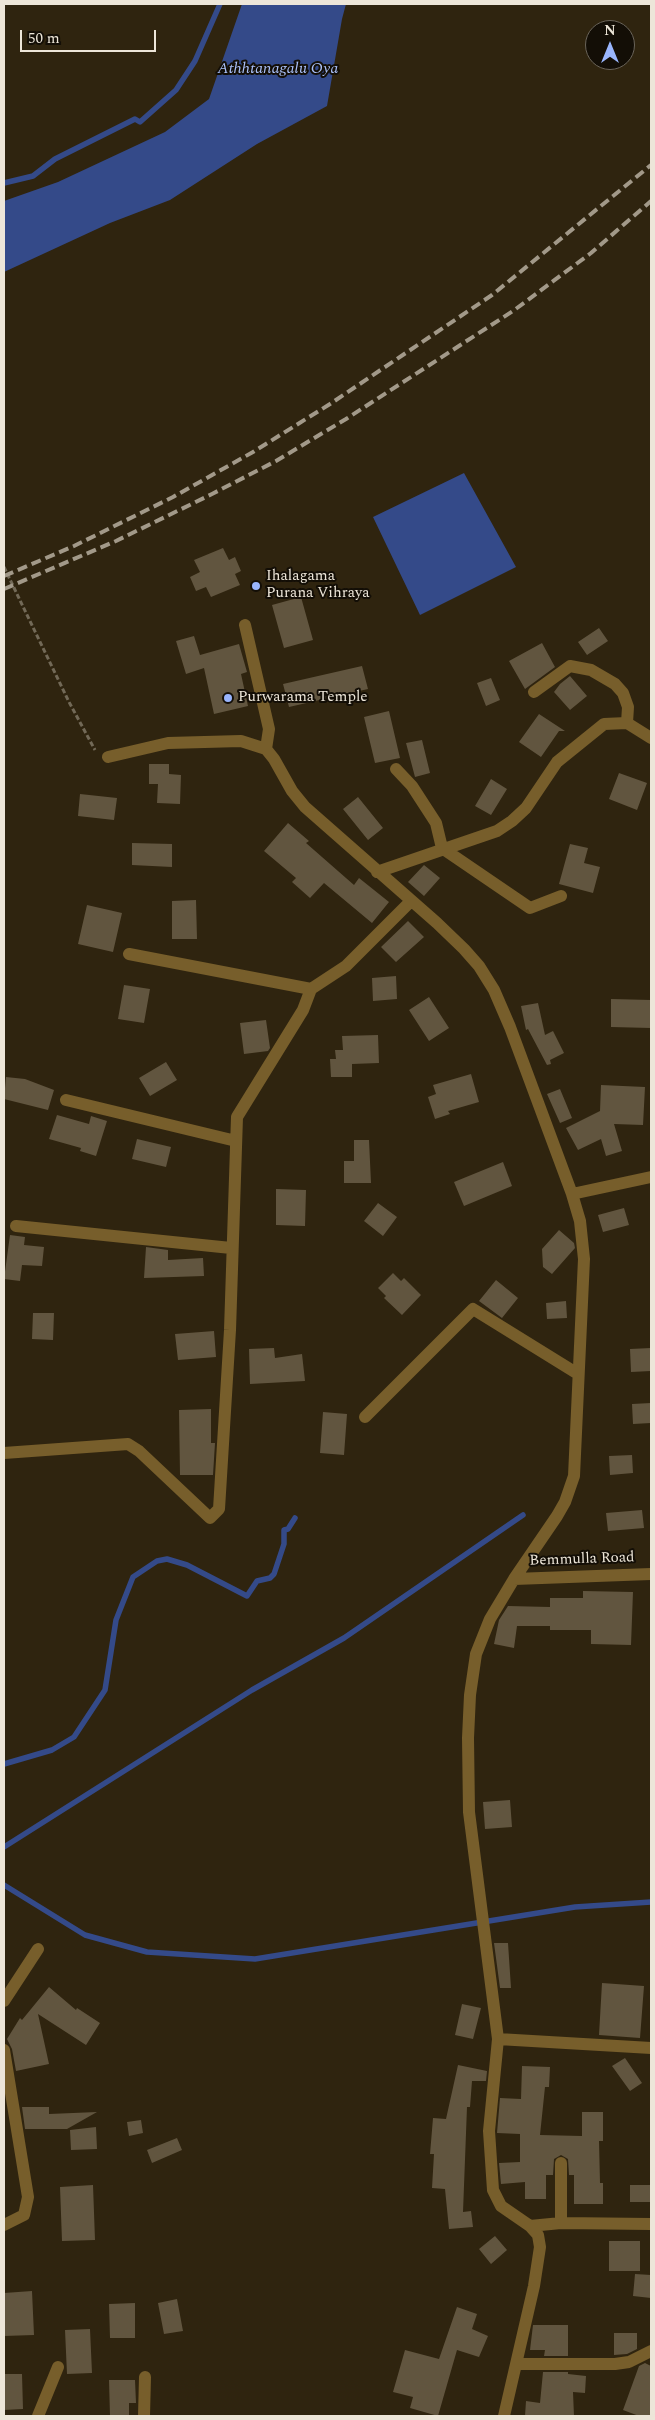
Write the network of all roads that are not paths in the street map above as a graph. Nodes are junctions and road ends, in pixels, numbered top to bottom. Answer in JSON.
{"nodes":[{"id":1,"x":245,"y":624,"type":"dead end"},
{"id":2,"x":534,"y":692,"type":"dead end"},
{"id":3,"x":627,"y":723,"type":"junction"},
{"id":4,"x":651,"y":738,"type":"edge"},
{"id":5,"x":266,"y":749,"type":"junction"},
{"id":6,"x":108,"y":757,"type":"road end"},
{"id":7,"x":396,"y":769,"type":"dead end"},
{"id":8,"x":442,"y":848,"type":"junction"},
{"id":9,"x":377,"y":872,"type":"junction"},
{"id":10,"x":561,"y":896,"type":"dead end"},
{"id":11,"x":411,"y":901,"type":"junction"},
{"id":12,"x":129,"y":954,"type":"dead end"},
{"id":13,"x":311,"y":989,"type":"junction"},
{"id":14,"x":66,"y":1100,"type":"dead end"},
{"id":15,"x":236,"y":1141,"type":"junction"},
{"id":16,"x":651,"y":1177,"type":"edge"},
{"id":17,"x":572,"y":1194,"type":"junction"},
{"id":18,"x":16,"y":1226,"type":"dead end"},
{"id":19,"x":231,"y":1248,"type":"junction"},
{"id":20,"x":578,"y":1374,"type":"junction"},
{"id":21,"x":365,"y":1417,"type":"dead end"},
{"id":22,"x":4,"y":1453,"type":"edge"},
{"id":23,"x":651,"y":1574,"type":"edge"},
{"id":24,"x":514,"y":1579,"type":"junction"},
{"id":25,"x":38,"y":1949,"type":"dead end"},
{"id":26,"x":4,"y":2001,"type":"edge"},
{"id":27,"x":498,"y":2039,"type":"junction"},
{"id":28,"x":651,"y":2048,"type":"edge"},
{"id":29,"x":4,"y":2050,"type":"edge"},
{"id":30,"x":561,"y":2162,"type":"dead end"},
{"id":31,"x":561,"y":2223,"type":"junction"},
{"id":32,"x":651,"y":2224,"type":"edge"},
{"id":33,"x":4,"y":2225,"type":"edge"},
{"id":34,"x":530,"y":2226,"type":"junction"},
{"id":35,"x":651,"y":2351,"type":"edge"},
{"id":36,"x":516,"y":2364,"type":"junction"},
{"id":37,"x":58,"y":2368,"type":"dead end"},
{"id":38,"x":145,"y":2377,"type":"dead end"},
{"id":39,"x":38,"y":2416,"type":"edge"},
{"id":40,"x":144,"y":2416,"type":"edge"},
{"id":41,"x":504,"y":2416,"type":"edge"}],
"edges":[{"from":1,"to":5,"type":"street"},
{"from":2,"to":3,"type":"street"},
{"from":3,"to":4,"type":"street"},
{"from":3,"to":8,"type":"street"},
{"from":5,"to":6,"type":"street"},
{"from":5,"to":9,"type":"street"},
{"from":7,"to":8,"type":"street"},
{"from":8,"to":9,"type":"street"},
{"from":8,"to":10,"type":"street"},
{"from":9,"to":11,"type":"street"},
{"from":11,"to":13,"type":"street"},
{"from":11,"to":17,"type":"street"},
{"from":12,"to":13,"type":"street"},
{"from":13,"to":15,"type":"street"},
{"from":14,"to":15,"type":"street"},
{"from":15,"to":19,"type":"street"},
{"from":16,"to":17,"type":"street"},
{"from":17,"to":20,"type":"street"},
{"from":18,"to":19,"type":"street"},
{"from":19,"to":22,"type":"street"},
{"from":20,"to":21,"type":"street"},
{"from":20,"to":24,"type":"street"},
{"from":23,"to":24,"type":"street","name":"Bemmulla Road"},
{"from":24,"to":27,"type":"street"},
{"from":25,"to":26,"type":"street"},
{"from":27,"to":28,"type":"street"},
{"from":27,"to":34,"type":"street"},
{"from":29,"to":33,"type":"street"},
{"from":30,"to":31,"type":"street"},
{"from":31,"to":32,"type":"street"},
{"from":31,"to":34,"type":"street"},
{"from":34,"to":36,"type":"street"},
{"from":35,"to":36,"type":"street"},
{"from":36,"to":41,"type":"street"},
{"from":37,"to":39,"type":"street"},
{"from":38,"to":40,"type":"street"}]}
